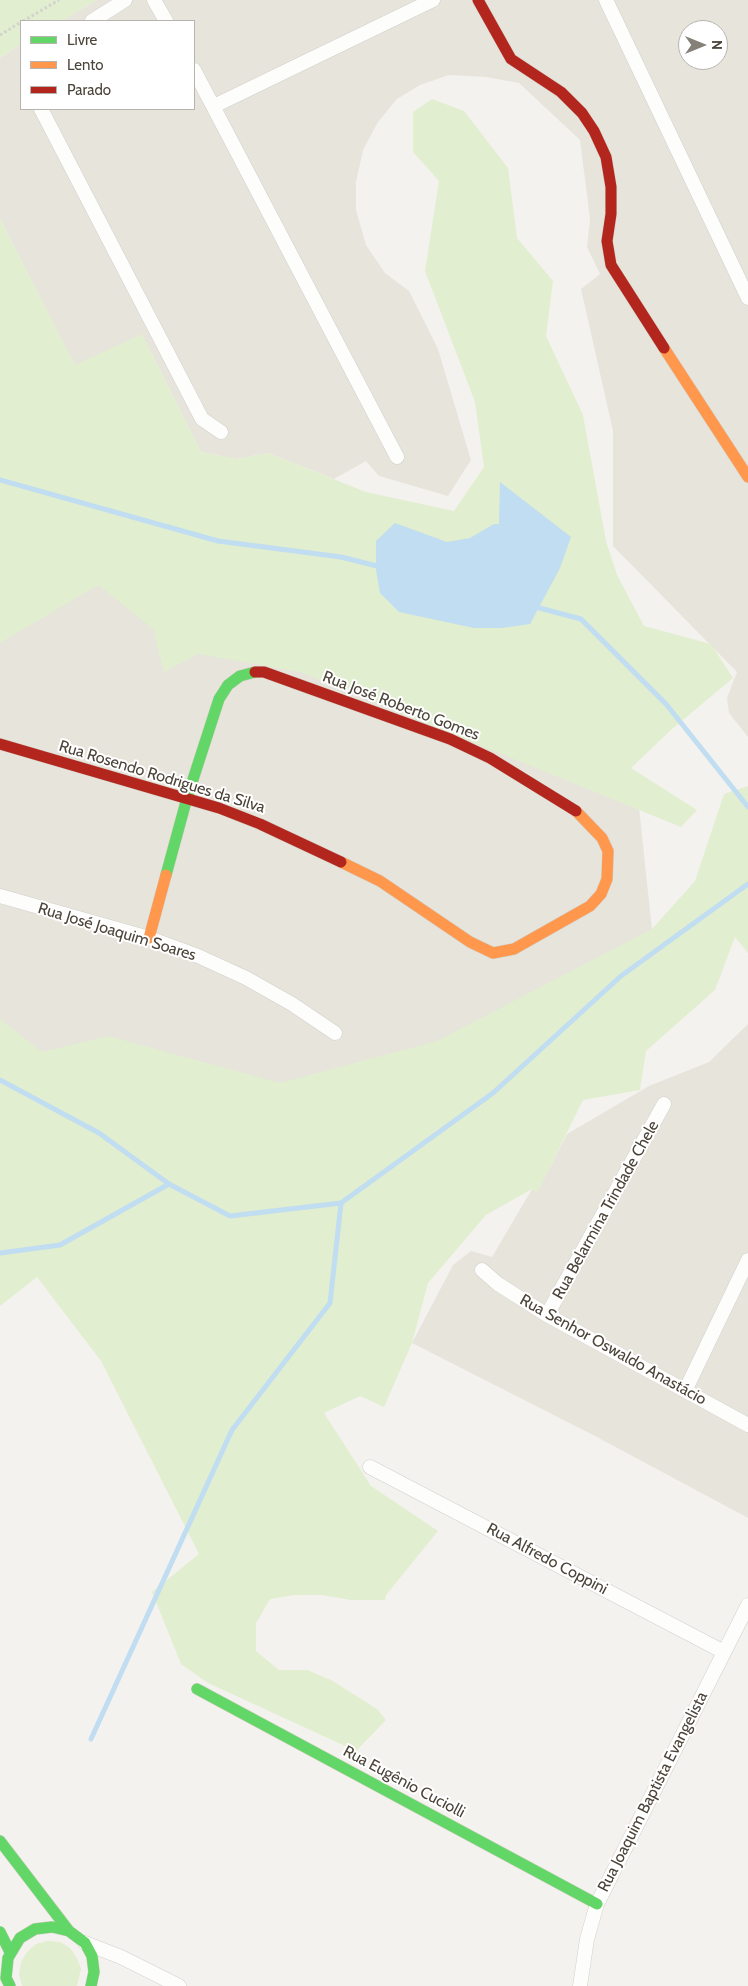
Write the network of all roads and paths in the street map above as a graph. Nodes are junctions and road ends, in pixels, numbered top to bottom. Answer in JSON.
{"nodes":[{"id":1,"x":59,"y":0,"type":"edge"},
{"id":2,"x":125,"y":0,"type":"edge"},
{"id":3,"x":154,"y":0,"type":"edge"},
{"id":4,"x":433,"y":0,"type":"edge"},
{"id":5,"x":478,"y":0,"type":"edge"},
{"id":6,"x":606,"y":0,"type":"edge"},
{"id":7,"x":25,"y":20,"type":"edge"},
{"id":8,"x":94,"y":20,"type":"edge"},
{"id":9,"x":165,"y":20,"type":"edge"},
{"id":10,"x":20,"y":23,"type":"edge"},
{"id":11,"x":0,"y":35,"type":"edge"},
{"id":12,"x":195,"y":72,"type":"edge"},
{"id":13,"x":214,"y":106,"type":"junction"},
{"id":14,"x":43,"y":110,"type":"edge"},
{"id":15,"x":748,"y":298,"type":"edge"},
{"id":16,"x":221,"y":432,"type":"dead end"},
{"id":17,"x":396,"y":456,"type":"dead end"},
{"id":18,"x":748,"y":477,"type":"edge"},
{"id":19,"x":0,"y":744,"type":"edge"},
{"id":20,"x":187,"y":798,"type":"junction"},
{"id":21,"x":0,"y":896,"type":"edge"},
{"id":22,"x":149,"y":938,"type":"junction"},
{"id":23,"x":493,"y":953,"type":"joint"},
{"id":24,"x":335,"y":1033,"type":"dead end"},
{"id":25,"x":664,"y":1104,"type":"dead end"},
{"id":26,"x":748,"y":1260,"type":"edge"},
{"id":27,"x":482,"y":1270,"type":"dead end"},
{"id":28,"x":547,"y":1315,"type":"junction"},
{"id":29,"x":685,"y":1390,"type":"junction"},
{"id":30,"x":748,"y":1425,"type":"edge"},
{"id":31,"x":370,"y":1467,"type":"dead end"},
{"id":32,"x":748,"y":1605,"type":"edge"},
{"id":33,"x":724,"y":1652,"type":"junction"},
{"id":34,"x":197,"y":1689,"type":"dead end"},
{"id":35,"x":0,"y":1841,"type":"edge"},
{"id":36,"x":597,"y":1904,"type":"junction"},
{"id":37,"x":69,"y":1931,"type":"junction"},
{"id":38,"x":0,"y":1932,"type":"edge"},
{"id":39,"x":84,"y":1943,"type":"junction"},
{"id":40,"x":6,"y":1955,"type":"edge"},
{"id":41,"x":10,"y":1986,"type":"edge"},
{"id":42,"x":91,"y":1986,"type":"edge"},
{"id":43,"x":173,"y":1986,"type":"edge"},
{"id":44,"x":580,"y":1986,"type":"edge"}],
"edges":[{"from":1,"to":7,"type":"path"},
{"from":2,"to":8,"type":"street"},
{"from":3,"to":9,"type":"street"},
{"from":4,"to":13,"type":"street"},
{"from":5,"to":18,"type":"street"},
{"from":6,"to":15,"type":"street"},
{"from":10,"to":11,"type":"path"},
{"from":12,"to":13,"type":"street"},
{"from":13,"to":17,"type":"street"},
{"from":14,"to":16,"type":"street"},
{"from":19,"to":20,"type":"street","name":"Rua Rosendo Rodrigues da Silva"},
{"from":20,"to":22,"type":"street"},
{"from":20,"to":23,"type":"street","name":"Rua Rosendo Rodrigues da Silva"},
{"from":20,"to":23,"type":"street","name":"Rua José Roberto Gomes"},
{"from":21,"to":22,"type":"street","name":"Rua José Joaquim Soares"},
{"from":22,"to":24,"type":"street","name":"Rua José Joaquim Soares"},
{"from":25,"to":28,"type":"street","name":"Rua Belarmina Trindade Chele"},
{"from":26,"to":29,"type":"street"},
{"from":27,"to":28,"type":"street","name":"Rua Senhor Oswaldo Anastácio"},
{"from":28,"to":29,"type":"street","name":"Rua Senhor Oswaldo Anastácio"},
{"from":29,"to":30,"type":"street","name":"Rua Senhor Oswaldo Anastácio"},
{"from":31,"to":33,"type":"street","name":"Rua Alfredo Coppini"},
{"from":32,"to":33,"type":"street","name":"Rua Joaquim Baptista Evangelista"},
{"from":33,"to":36,"type":"street","name":"Rua Joaquim Baptista Evangelista"},
{"from":34,"to":36,"type":"street","name":"Rua Eugênio Cuciolli"},
{"from":35,"to":37,"type":"street"},
{"from":36,"to":44,"type":"street","name":"Rua Joaquim Baptista Evangelista"},
{"from":37,"to":39,"type":"street"},
{"from":37,"to":40,"type":"street"},
{"from":38,"to":40,"type":"street"},
{"from":39,"to":42,"type":"street"},
{"from":39,"to":43,"type":"street"},
{"from":40,"to":41,"type":"street"}]}
